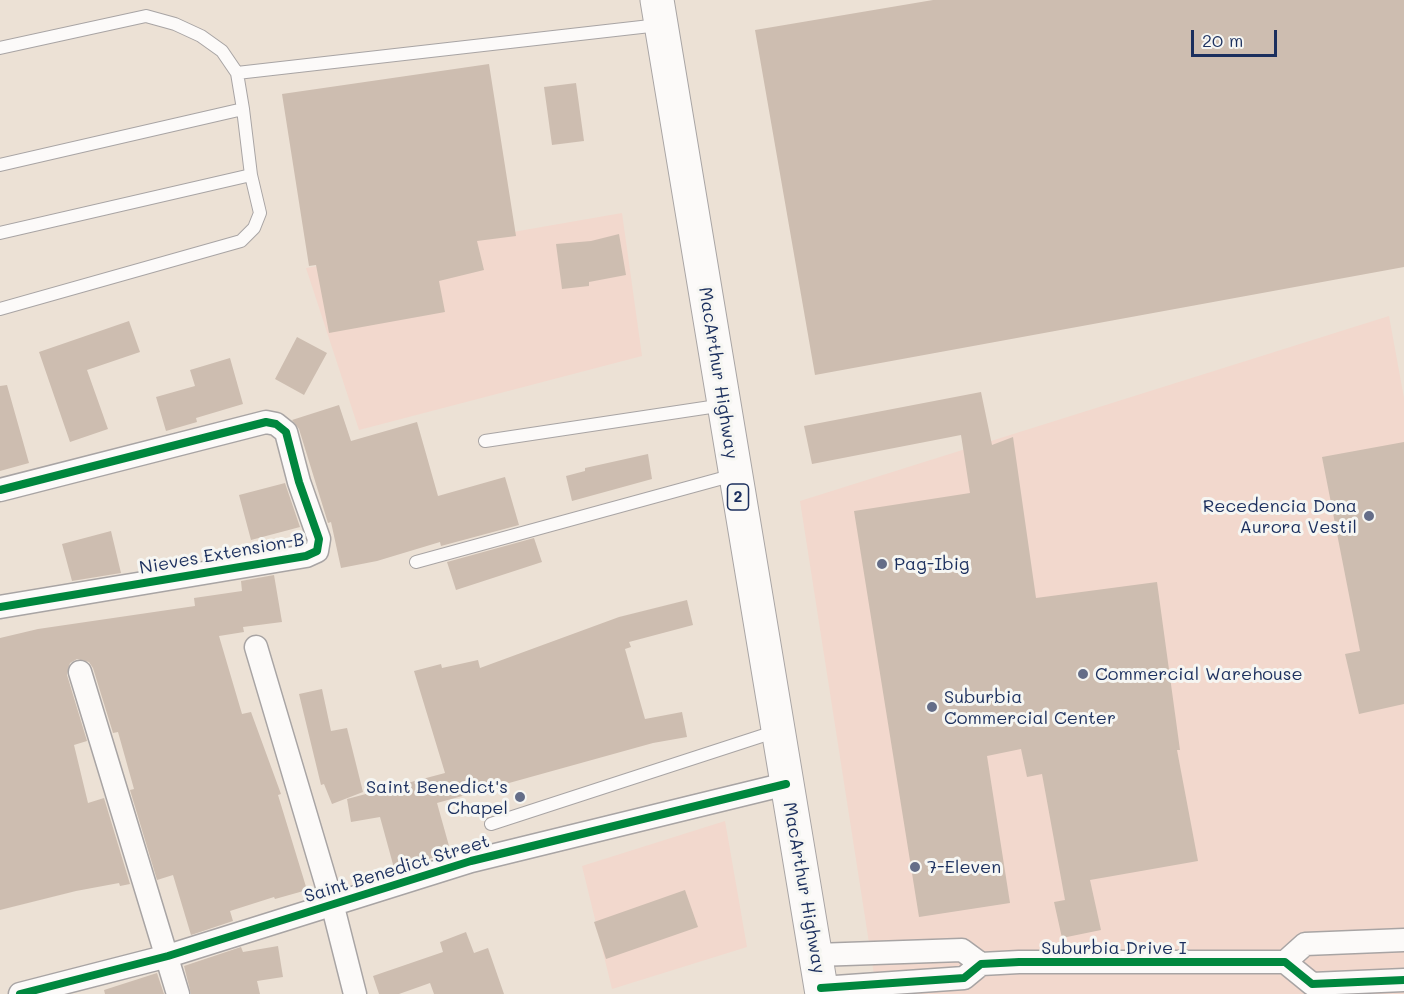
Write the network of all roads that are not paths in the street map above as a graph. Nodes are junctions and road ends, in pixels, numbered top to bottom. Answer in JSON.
{"nodes":[{"id":1,"x":659,"y":12,"type":"edge"},
{"id":2,"x":0,"y":48,"type":"edge"},
{"id":3,"x":237,"y":74,"type":"junction"},
{"id":4,"x":243,"y":109,"type":"junction"},
{"id":5,"x":0,"y":165,"type":"edge"},
{"id":6,"x":251,"y":175,"type":"junction"},
{"id":7,"x":0,"y":232,"type":"edge"},
{"id":8,"x":0,"y":309,"type":"edge"},
{"id":9,"x":724,"y":405,"type":"junction"},
{"id":10,"x":485,"y":441,"type":"dead end"},
{"id":11,"x":735,"y":475,"type":"junction"},
{"id":12,"x":0,"y":490,"type":"edge"},
{"id":13,"x":416,"y":562,"type":"dead end"},
{"id":14,"x":0,"y":607,"type":"edge"},
{"id":15,"x":256,"y":647,"type":"dead end"},
{"id":16,"x":80,"y":672,"type":"dead end"},
{"id":17,"x":777,"y":731,"type":"junction"},
{"id":18,"x":786,"y":784,"type":"junction"},
{"id":19,"x":491,"y":824,"type":"dead end"},
{"id":20,"x":332,"y":903,"type":"junction"},
{"id":21,"x":1404,"y":940,"type":"edge"},
{"id":22,"x":816,"y":955,"type":"junction"},
{"id":23,"x":168,"y":956,"type":"junction"},
{"id":24,"x":1285,"y":962,"type":"junction"},
{"id":25,"x":981,"y":964,"type":"junction"},
{"id":26,"x":1404,"y":980,"type":"edge"},
{"id":27,"x":821,"y":991,"type":"edge"},
{"id":28,"x":20,"y":994,"type":"edge"},
{"id":29,"x":178,"y":994,"type":"edge"},
{"id":30,"x":355,"y":994,"type":"edge"}],
"edges":[{"from":1,"to":3,"type":"lane"},
{"from":1,"to":9,"type":"highway","name":"MacArthur Highway","number":"2"},
{"from":2,"to":3,"type":"lane"},
{"from":3,"to":4,"type":"lane"},
{"from":4,"to":5,"type":"lane"},
{"from":4,"to":6,"type":"lane"},
{"from":6,"to":7,"type":"lane"},
{"from":6,"to":8,"type":"lane"},
{"from":9,"to":10,"type":"lane"},
{"from":9,"to":11,"type":"highway","name":"MacArthur Highway","number":"2"},
{"from":11,"to":13,"type":"lane"},
{"from":11,"to":17,"type":"highway","name":"MacArthur Highway","number":"2"},
{"from":12,"to":14,"type":"street","name":"Nieves Extension-B"},
{"from":15,"to":20,"type":"street"},
{"from":16,"to":23,"type":"street"},
{"from":17,"to":18,"type":"highway","name":"MacArthur Highway","number":"2"},
{"from":17,"to":19,"type":"lane"},
{"from":18,"to":20,"type":"street","name":"Saint Benedict Street"},
{"from":18,"to":22,"type":"highway","name":"MacArthur Highway","number":"2"},
{"from":20,"to":23,"type":"street","name":"Saint Benedict Street"},
{"from":20,"to":30,"type":"street"},
{"from":21,"to":24,"type":"street"},
{"from":22,"to":25,"type":"street","name":"Suburbia Drive I"},
{"from":22,"to":27,"type":"highway","name":"MacArthur Highway","number":"2"},
{"from":23,"to":28,"type":"street","name":"Saint Benedict Street"},
{"from":23,"to":29,"type":"street"},
{"from":24,"to":25,"type":"street","name":"Suburbia Drive I"},
{"from":24,"to":26,"type":"street"},
{"from":25,"to":27,"type":"street","name":"Suburbia Drive I"}]}
